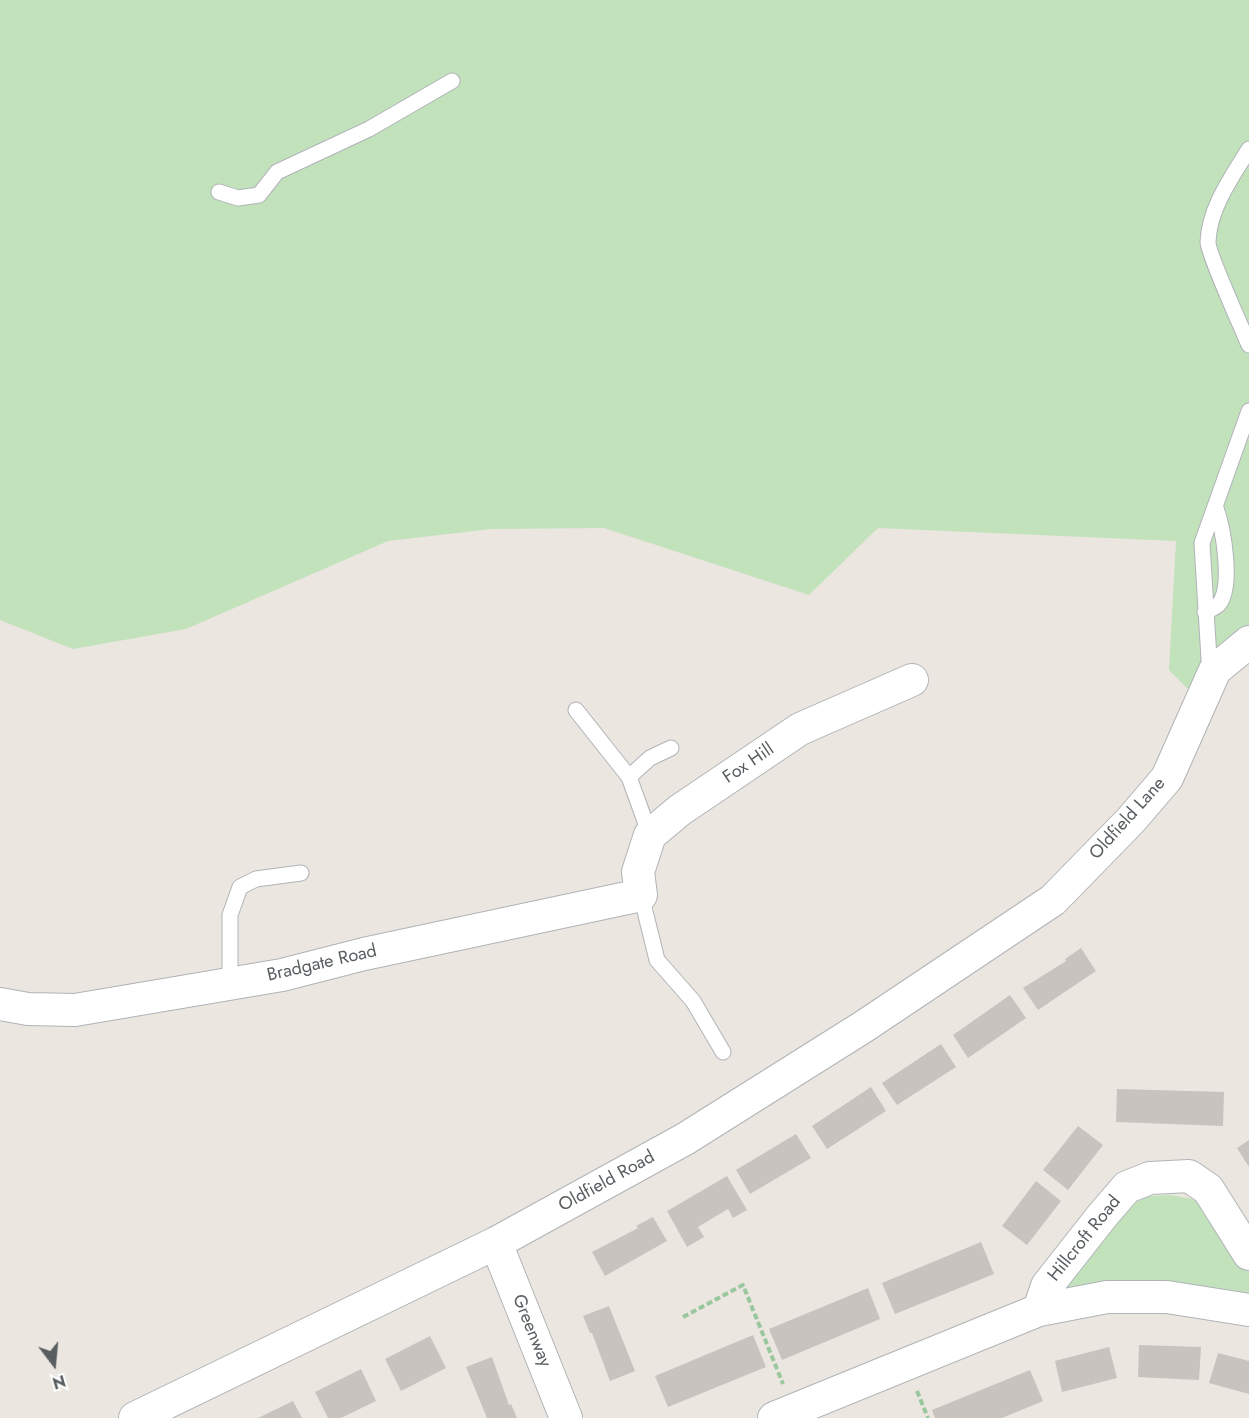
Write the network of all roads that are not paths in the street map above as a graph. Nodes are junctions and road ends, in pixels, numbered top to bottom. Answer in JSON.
{"nodes":[{"id":1,"x":452,"y":81,"type":"dead end"},
{"id":2,"x":1249,"y":149,"type":"edge"},
{"id":3,"x":219,"y":192,"type":"dead end"},
{"id":4,"x":1249,"y":345,"type":"edge"},
{"id":5,"x":1249,"y":411,"type":"edge"},
{"id":6,"x":1216,"y":508,"type":"junction"},
{"id":7,"x":1205,"y":612,"type":"junction"},
{"id":8,"x":1249,"y":642,"type":"edge"},
{"id":9,"x":1215,"y":670,"type":"junction"},
{"id":10,"x":912,"y":680,"type":"dead end"},
{"id":11,"x":576,"y":710,"type":"dead end"},
{"id":12,"x":671,"y":748,"type":"dead end"},
{"id":13,"x":629,"y":777,"type":"junction"},
{"id":14,"x":650,"y":835,"type":"junction"},
{"id":15,"x":301,"y":873,"type":"dead end"},
{"id":16,"x":641,"y":896,"type":"junction"},
{"id":17,"x":1053,"y":900,"type":"joint"},
{"id":18,"x":230,"y":984,"type":"junction"},
{"id":19,"x":0,"y":1004,"type":"edge"},
{"id":20,"x":723,"y":1052,"type":"dead end"},
{"id":21,"x":496,"y":1243,"type":"junction"},
{"id":22,"x":1249,"y":1254,"type":"edge"},
{"id":23,"x":1039,"y":1310,"type":"junction"},
{"id":24,"x":1249,"y":1310,"type":"edge"},
{"id":25,"x":784,"y":1414,"type":"edge"},
{"id":26,"x":135,"y":1418,"type":"edge"},
{"id":27,"x":566,"y":1418,"type":"edge"}],
"edges":[{"from":1,"to":3,"type":"lane"},
{"from":2,"to":4,"type":"lane"},
{"from":5,"to":6,"type":"lane"},
{"from":6,"to":7,"type":"lane"},
{"from":6,"to":7,"type":"lane"},
{"from":7,"to":9,"type":"lane"},
{"from":8,"to":9,"type":"street","name":"Oldfield Lane"},
{"from":9,"to":17,"type":"street","name":"Oldfield Lane"},
{"from":10,"to":14,"type":"street","name":"Fox Hill"},
{"from":11,"to":13,"type":"lane"},
{"from":12,"to":13,"type":"lane"},
{"from":13,"to":14,"type":"lane"},
{"from":14,"to":16,"type":"street"},
{"from":15,"to":18,"type":"lane"},
{"from":16,"to":18,"type":"street","name":"Bradgate Road"},
{"from":16,"to":20,"type":"lane"},
{"from":17,"to":21,"type":"street","name":"Oldfield Road"},
{"from":18,"to":19,"type":"street","name":"Bradgate Road"},
{"from":21,"to":26,"type":"street","name":"Oldfield Road"},
{"from":21,"to":27,"type":"street","name":"Greenway"},
{"from":22,"to":23,"type":"street","name":"Hillcroft Road"},
{"from":23,"to":24,"type":"street","name":"Hillcroft Road"},
{"from":23,"to":25,"type":"street","name":"Hillcroft Road"}]}
